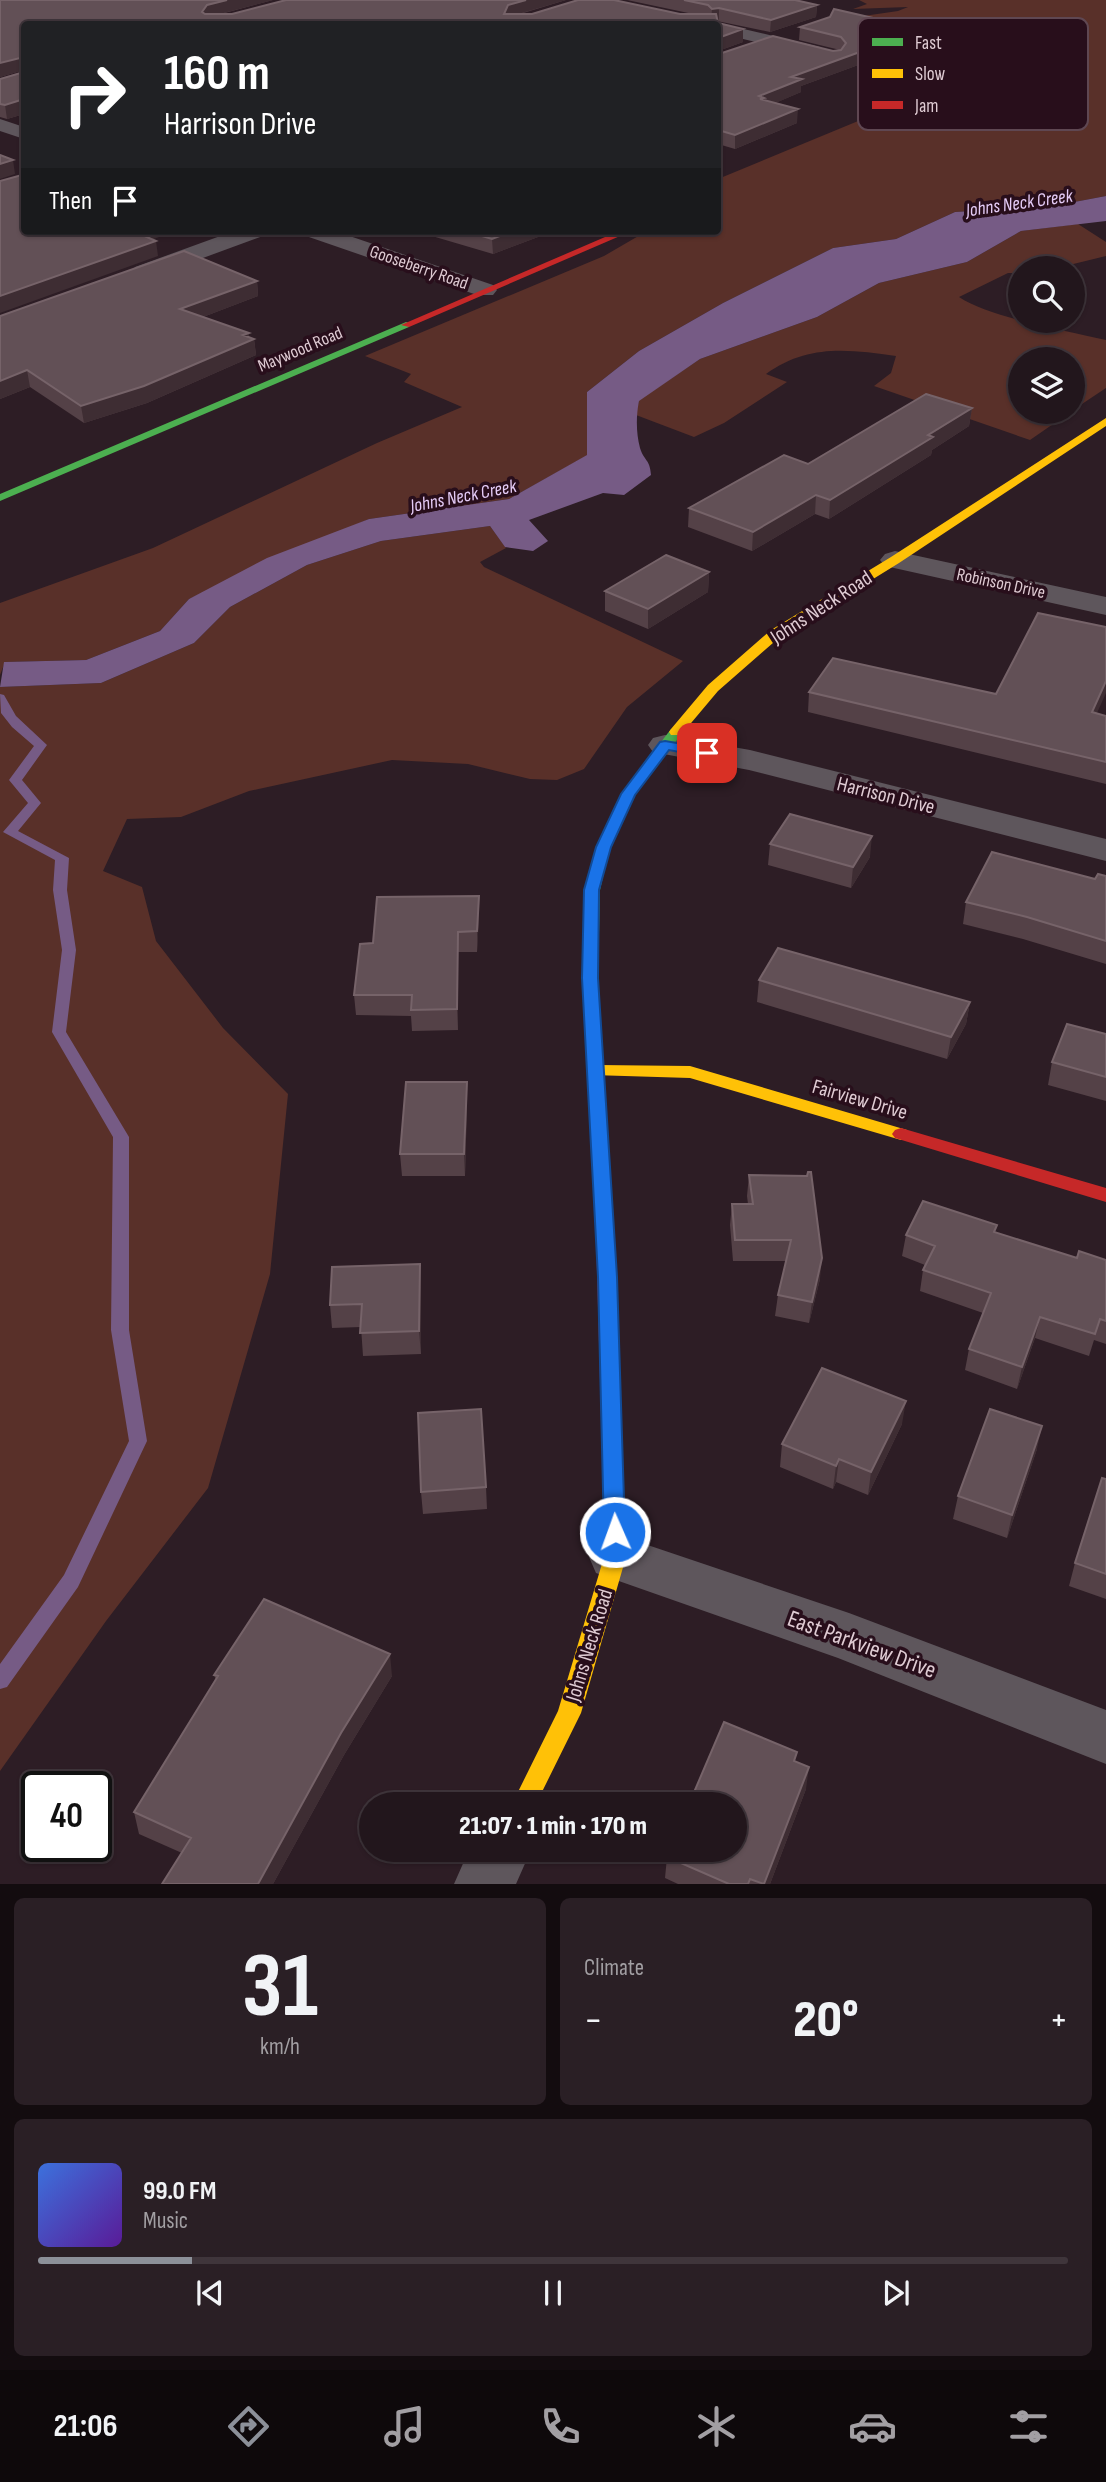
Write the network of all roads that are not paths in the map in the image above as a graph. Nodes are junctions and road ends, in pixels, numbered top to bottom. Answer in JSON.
{"nodes":[{"id":1,"x":721,"y":29,"type":"edge"},
{"id":2,"x":796,"y":31,"type":"edge"},
{"id":3,"x":769,"y":40,"type":"junction"},
{"id":4,"x":744,"y":50,"type":"edge"},
{"id":5,"x":833,"y":56,"type":"edge"},
{"id":6,"x":0,"y":125,"type":"edge"},
{"id":7,"x":21,"y":132,"type":"edge"},
{"id":8,"x":244,"y":235,"type":"edge"},
{"id":9,"x":326,"y":235,"type":"edge"},
{"id":10,"x":615,"y":236,"type":"dead end"},
{"id":11,"x":128,"y":277,"type":"edge"},
{"id":12,"x":485,"y":290,"type":"junction"},
{"id":13,"x":1103,"y":426,"type":"edge"},
{"id":14,"x":0,"y":498,"type":"edge"},
{"id":15,"x":895,"y":560,"type":"junction"},
{"id":16,"x":1106,"y":606,"type":"edge"},
{"id":17,"x":665,"y":745,"type":"junction"},
{"id":18,"x":1106,"y":850,"type":"edge"},
{"id":19,"x":598,"y":1071,"type":"junction"},
{"id":20,"x":1106,"y":1195,"type":"edge"},
{"id":21,"x":615,"y":1558,"type":"junction"},
{"id":22,"x":1106,"y":1737,"type":"edge"},
{"id":23,"x":530,"y":1792,"type":"edge"},
{"id":24,"x":495,"y":1862,"type":"edge"},
{"id":25,"x":484,"y":1884,"type":"edge"}],
"edges":[{"from":1,"to":3,"type":"street"},
{"from":2,"to":3,"type":"street"},
{"from":3,"to":4,"type":"street"},
{"from":3,"to":5,"type":"street"},
{"from":6,"to":7,"type":"street"},
{"from":8,"to":11,"type":"street"},
{"from":9,"to":12,"type":"street","name":"Gooseberry Road"},
{"from":10,"to":12,"type":"street","name":"Maywood Road"},
{"from":12,"to":14,"type":"street","name":"Maywood Road"},
{"from":13,"to":15,"type":"street","name":"Johns Neck Road"},
{"from":15,"to":16,"type":"street","name":"Robinson Drive"},
{"from":15,"to":17,"type":"street","name":"Johns Neck Road"},
{"from":17,"to":18,"type":"street","name":"Harrison Drive"},
{"from":17,"to":19,"type":"street","name":"Johns Neck Road"},
{"from":19,"to":20,"type":"street","name":"Fairview Drive"},
{"from":19,"to":21,"type":"street","name":"Johns Neck Road"},
{"from":21,"to":22,"type":"street","name":"East Parkview Drive"},
{"from":21,"to":23,"type":"street","name":"Johns Neck Road"},
{"from":24,"to":25,"type":"street"}]}
